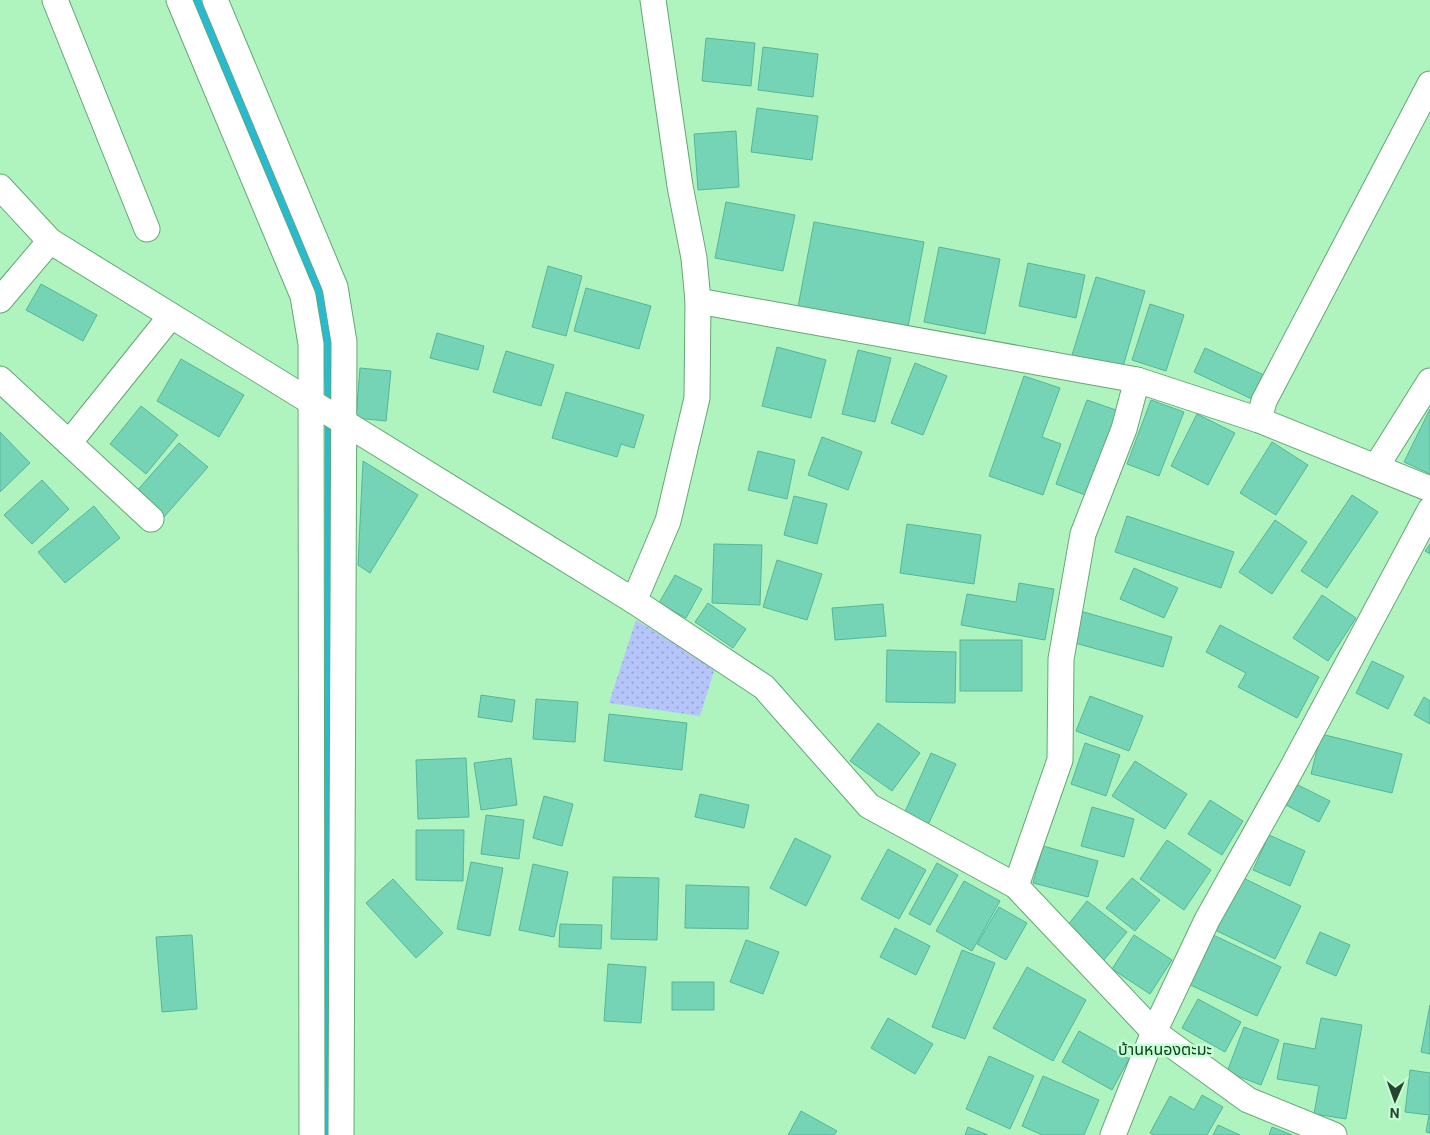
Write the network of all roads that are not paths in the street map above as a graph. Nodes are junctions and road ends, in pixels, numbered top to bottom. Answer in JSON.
{"nodes":[{"id":1,"x":55,"y":0,"type":"edge"},
{"id":2,"x":179,"y":0,"type":"edge"},
{"id":3,"x":215,"y":0,"type":"edge"},
{"id":4,"x":653,"y":0,"type":"edge"},
{"id":5,"x":1430,"y":84,"type":"edge"},
{"id":6,"x":0,"y":187,"type":"edge"},
{"id":7,"x":147,"y":228,"type":"dead end"},
{"id":8,"x":50,"y":241,"type":"junction"},
{"id":9,"x":0,"y":300,"type":"edge"},
{"id":10,"x":698,"y":300,"type":"junction"},
{"id":11,"x":171,"y":316,"type":"junction"},
{"id":12,"x":0,"y":379,"type":"edge"},
{"id":13,"x":1136,"y":380,"type":"junction"},
{"id":14,"x":1430,"y":380,"type":"edge"},
{"id":15,"x":328,"y":410,"type":"junction"},
{"id":16,"x":1259,"y":420,"type":"junction"},
{"id":17,"x":70,"y":443,"type":"junction"},
{"id":18,"x":1376,"y":467,"type":"junction"},
{"id":19,"x":1430,"y":489,"type":"edge"},
{"id":20,"x":1430,"y":510,"type":"edge"},
{"id":21,"x":151,"y":519,"type":"dead end"},
{"id":22,"x":634,"y":601,"type":"junction"},
{"id":23,"x":1016,"y":886,"type":"junction"},
{"id":24,"x":1154,"y":1032,"type":"junction"},
{"id":25,"x":312,"y":1135,"type":"edge"},
{"id":26,"x":341,"y":1135,"type":"edge"},
{"id":27,"x":1113,"y":1135,"type":"edge"},
{"id":28,"x":1334,"y":1135,"type":"edge"}],
"edges":[{"from":1,"to":7,"type":"street"},
{"from":2,"to":15,"type":"street"},
{"from":3,"to":15,"type":"street"},
{"from":4,"to":10,"type":"street"},
{"from":5,"to":16,"type":"street"},
{"from":6,"to":8,"type":"street"},
{"from":8,"to":9,"type":"street"},
{"from":8,"to":11,"type":"street"},
{"from":10,"to":13,"type":"street"},
{"from":10,"to":22,"type":"street"},
{"from":11,"to":15,"type":"street"},
{"from":11,"to":17,"type":"street"},
{"from":12,"to":17,"type":"street"},
{"from":13,"to":16,"type":"street"},
{"from":13,"to":23,"type":"street"},
{"from":14,"to":18,"type":"street"},
{"from":15,"to":22,"type":"street"},
{"from":15,"to":25,"type":"street"},
{"from":15,"to":26,"type":"street"},
{"from":16,"to":18,"type":"street"},
{"from":17,"to":21,"type":"street"},
{"from":18,"to":19,"type":"street"},
{"from":20,"to":24,"type":"street"},
{"from":22,"to":23,"type":"street"},
{"from":23,"to":24,"type":"street"},
{"from":24,"to":27,"type":"street"},
{"from":24,"to":28,"type":"street"}]}
